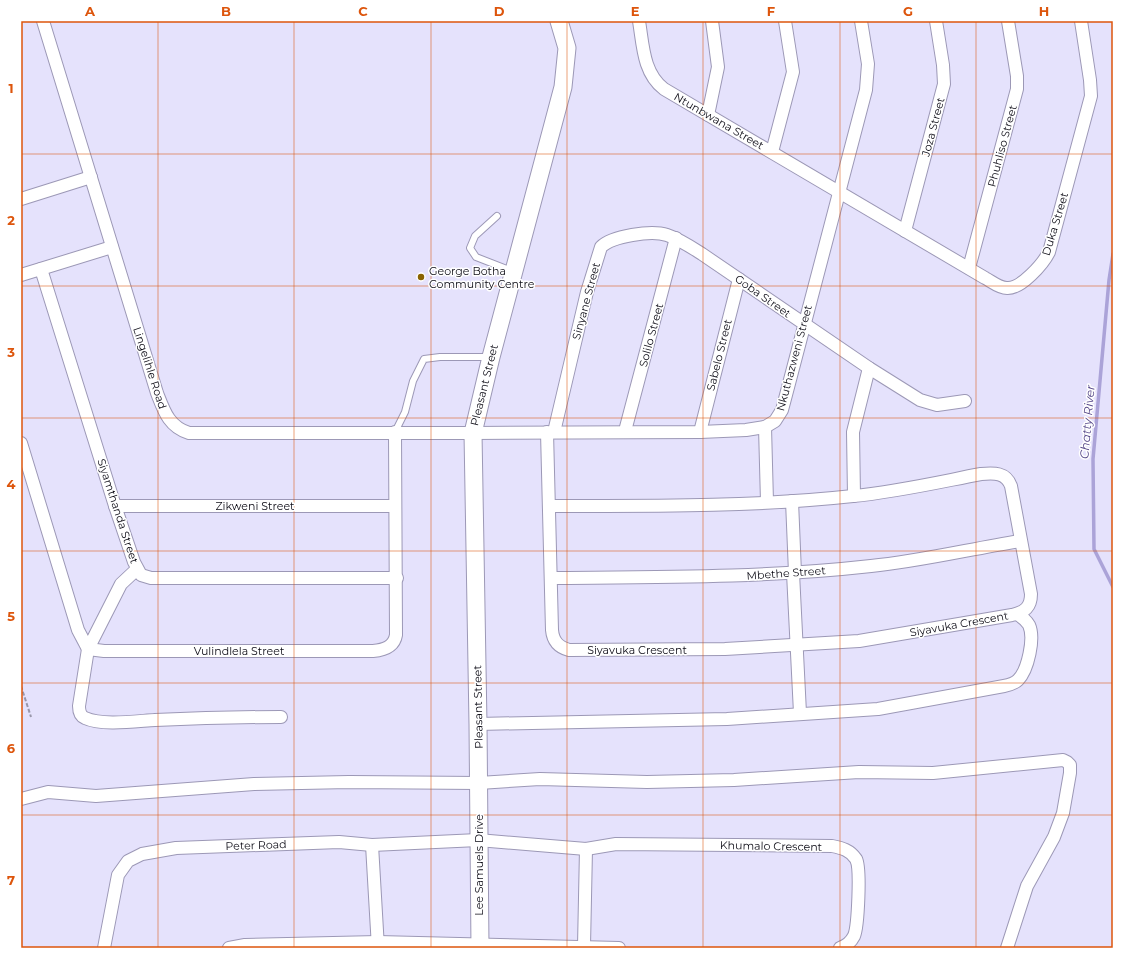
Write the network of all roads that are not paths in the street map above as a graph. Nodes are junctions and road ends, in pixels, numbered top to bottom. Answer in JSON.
{"nodes":[{"id":1,"x":43,"y":21,"type":"edge"},
{"id":2,"x":559,"y":21,"type":"edge"},
{"id":3,"x":639,"y":21,"type":"edge"},
{"id":4,"x":712,"y":21,"type":"edge"},
{"id":5,"x":785,"y":21,"type":"edge"},
{"id":6,"x":861,"y":21,"type":"edge"},
{"id":7,"x":936,"y":21,"type":"edge"},
{"id":8,"x":1008,"y":21,"type":"edge"},
{"id":9,"x":1081,"y":21,"type":"edge"},
{"id":10,"x":708,"y":115,"type":"junction"},
{"id":11,"x":772,"y":152,"type":"junction"},
{"id":12,"x":91,"y":177,"type":"junction"},
{"id":13,"x":838,"y":191,"type":"junction"},
{"id":14,"x":21,"y":199,"type":"edge"},
{"id":15,"x":497,"y":216,"type":"dead end"},
{"id":16,"x":905,"y":231,"type":"junction"},
{"id":17,"x":676,"y":238,"type":"junction"},
{"id":18,"x":112,"y":247,"type":"junction"},
{"id":19,"x":969,"y":268,"type":"junction"},
{"id":20,"x":41,"y":269,"type":"junction"},
{"id":21,"x":514,"y":271,"type":"junction"},
{"id":22,"x":21,"y":275,"type":"edge"},
{"id":23,"x":739,"y":279,"type":"junction"},
{"id":24,"x":803,"y":324,"type":"junction"},
{"id":25,"x":491,"y":357,"type":"junction"},
{"id":26,"x":869,"y":368,"type":"junction"},
{"id":27,"x":965,"y":401,"type":"dead end"},
{"id":28,"x":764,"y":427,"type":"junction"},
{"id":29,"x":625,"y":431,"type":"junction"},
{"id":30,"x":395,"y":432,"type":"junction"},
{"id":31,"x":551,"y":432,"type":"junction"},
{"id":32,"x":700,"y":432,"type":"junction"},
{"id":33,"x":473,"y":433,"type":"junction"},
{"id":34,"x":21,"y":443,"type":"edge"},
{"id":35,"x":854,"y":496,"type":"junction"},
{"id":36,"x":767,"y":502,"type":"junction"},
{"id":37,"x":792,"y":502,"type":"junction"},
{"id":38,"x":115,"y":506,"type":"junction"},
{"id":39,"x":395,"y":506,"type":"junction"},
{"id":40,"x":550,"y":506,"type":"junction"},
{"id":41,"x":1020,"y":541,"type":"junction"},
{"id":42,"x":137,"y":569,"type":"junction"},
{"id":43,"x":794,"y":573,"type":"junction"},
{"id":44,"x":397,"y":578,"type":"junction"},
{"id":45,"x":550,"y":578,"type":"junction"},
{"id":46,"x":1017,"y":614,"type":"junction"},
{"id":47,"x":797,"y":644,"type":"junction"},
{"id":48,"x":88,"y":649,"type":"junction"},
{"id":49,"x":800,"y":713,"type":"junction"},
{"id":50,"x":281,"y":717,"type":"dead end"},
{"id":51,"x":478,"y":724,"type":"junction"},
{"id":52,"x":479,"y":783,"type":"junction"},
{"id":53,"x":21,"y":799,"type":"edge"},
{"id":54,"x":478,"y":840,"type":"junction"},
{"id":55,"x":372,"y":845,"type":"junction"},
{"id":56,"x":586,"y":849,"type":"junction"},
{"id":57,"x":378,"y":945,"type":"edge"},
{"id":58,"x":479,"y":946,"type":"edge"},
{"id":59,"x":584,"y":946,"type":"junction"},
{"id":60,"x":104,"y":948,"type":"edge"},
{"id":61,"x":228,"y":948,"type":"edge"},
{"id":62,"x":614,"y":948,"type":"edge"},
{"id":63,"x":840,"y":948,"type":"edge"},
{"id":64,"x":1007,"y":948,"type":"edge"}],
"edges":[{"from":1,"to":12,"type":"street","name":"Lingelihle Road"},
{"from":2,"to":21,"type":"street","name":"Pleasant Street"},
{"from":3,"to":10,"type":"street","name":"Ntunbwana Street"},
{"from":4,"to":10,"type":"street"},
{"from":5,"to":11,"type":"street"},
{"from":6,"to":13,"type":"street","name":"Nkuthazweni Street"},
{"from":7,"to":16,"type":"street","name":"Joza Street"},
{"from":8,"to":19,"type":"street","name":"Phuhliso Street"},
{"from":9,"to":19,"type":"street","name":"Duka Street"},
{"from":10,"to":11,"type":"street","name":"Ntunbwana Street"},
{"from":11,"to":13,"type":"street","name":"Ntunbwana Street"},
{"from":12,"to":14,"type":"street"},
{"from":12,"to":18,"type":"street","name":"Lingelihle Road"},
{"from":13,"to":16,"type":"street","name":"Duka Street"},
{"from":13,"to":24,"type":"street","name":"Nkuthazweni Street"},
{"from":15,"to":21,"type":"lane"},
{"from":16,"to":19,"type":"street","name":"Duka Street"},
{"from":17,"to":23,"type":"street","name":"Goba Street"},
{"from":17,"to":29,"type":"street","name":"Solilo Street"},
{"from":17,"to":31,"type":"street","name":"Sinyane Street"},
{"from":18,"to":20,"type":"street"},
{"from":18,"to":30,"type":"street","name":"Lingelihle Road"},
{"from":20,"to":22,"type":"street"},
{"from":20,"to":38,"type":"street","name":"Siyamthanda Street"},
{"from":21,"to":25,"type":"street","name":"Pleasant Street"},
{"from":23,"to":24,"type":"street","name":"Goba Street"},
{"from":23,"to":32,"type":"street","name":"Sabelo Street"},
{"from":24,"to":26,"type":"street","name":"Goba Street"},
{"from":24,"to":28,"type":"street","name":"Nkuthazweni Street"},
{"from":25,"to":30,"type":"lane"},
{"from":25,"to":33,"type":"street","name":"Pleasant Street"},
{"from":26,"to":27,"type":"street","name":"Goba Street"},
{"from":26,"to":35,"type":"street"},
{"from":28,"to":32,"type":"street","name":"Nkuthazweni Street"},
{"from":28,"to":36,"type":"street"},
{"from":29,"to":31,"type":"street","name":"Nkuthazweni Street"},
{"from":29,"to":32,"type":"street","name":"Nkuthazweni Street"},
{"from":30,"to":33,"type":"street","name":"Lingelihle Road"},
{"from":30,"to":39,"type":"street","name":"Vulindlela Street"},
{"from":31,"to":33,"type":"street","name":"Nkuthazweni Street"},
{"from":31,"to":40,"type":"street","name":"Siyavuka Crescent"},
{"from":33,"to":51,"type":"street","name":"Pleasant Street"},
{"from":34,"to":48,"type":"street"},
{"from":35,"to":37,"type":"street","name":"Siyavuka Crescent"},
{"from":35,"to":41,"type":"street","name":"Siyavuka Crescent"},
{"from":36,"to":37,"type":"street","name":"Siyavuka Crescent"},
{"from":36,"to":40,"type":"street","name":"Siyavuka Crescent"},
{"from":37,"to":43,"type":"street"},
{"from":38,"to":39,"type":"street","name":"Zikweni Street"},
{"from":38,"to":42,"type":"street","name":"Siyamthanda Street"},
{"from":39,"to":44,"type":"street","name":"Vulindlela Street"},
{"from":40,"to":45,"type":"street","name":"Siyavuka Crescent"},
{"from":41,"to":43,"type":"street","name":"Mbethe Street"},
{"from":41,"to":46,"type":"street","name":"Siyavuka Crescent"},
{"from":42,"to":44,"type":"street","name":"Siyamthanda Street"},
{"from":42,"to":48,"type":"street"},
{"from":43,"to":45,"type":"street","name":"Mbethe Street"},
{"from":43,"to":47,"type":"street"},
{"from":44,"to":48,"type":"street","name":"Vulindlela Street"},
{"from":45,"to":47,"type":"street","name":"Siyavuka Crescent"},
{"from":46,"to":47,"type":"street","name":"Siyavuka Crescent"},
{"from":46,"to":49,"type":"street"},
{"from":47,"to":49,"type":"street"},
{"from":48,"to":50,"type":"street"},
{"from":49,"to":51,"type":"street"},
{"from":51,"to":52,"type":"street","name":"Pleasant Street"},
{"from":52,"to":53,"type":"street"},
{"from":52,"to":54,"type":"street","name":"Lee Samuels Drive"},
{"from":52,"to":64,"type":"street"},
{"from":54,"to":55,"type":"street","name":"Peter Road"},
{"from":54,"to":56,"type":"street","name":"Khumalo Crescent"},
{"from":54,"to":58,"type":"street","name":"Lee Samuels Drive"},
{"from":55,"to":57,"type":"street"},
{"from":55,"to":60,"type":"street","name":"Peter Road"},
{"from":56,"to":59,"type":"street"},
{"from":56,"to":63,"type":"street","name":"Khumalo Crescent"},
{"from":57,"to":58,"type":"street"},
{"from":57,"to":61,"type":"street"},
{"from":58,"to":59,"type":"street"},
{"from":59,"to":62,"type":"street"}]}
